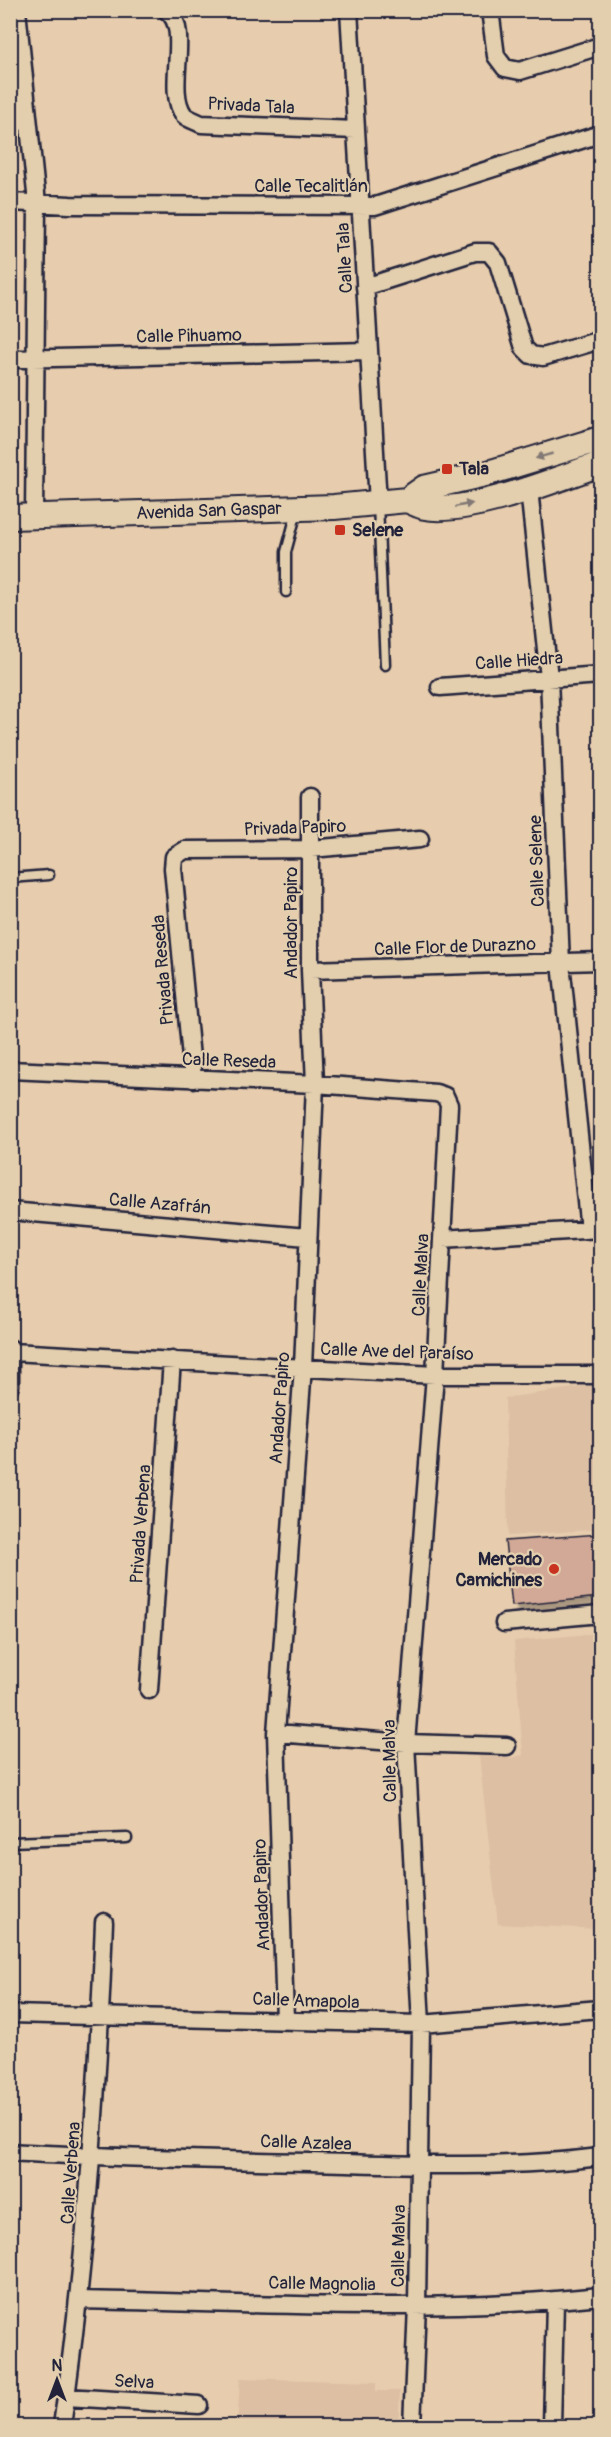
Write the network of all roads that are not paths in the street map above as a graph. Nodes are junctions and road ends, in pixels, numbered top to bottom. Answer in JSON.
{"nodes":[{"id":1,"x":18,"y":10,"type":"edge"},
{"id":2,"x":166,"y":10,"type":"edge"},
{"id":3,"x":349,"y":10,"type":"edge"},
{"id":4,"x":490,"y":10,"type":"edge"},
{"id":5,"x":600,"y":46,"type":"edge"},
{"id":6,"x":10,"y":121,"type":"edge"},
{"id":7,"x":28,"y":122,"type":"junction"},
{"id":8,"x":356,"y":130,"type":"junction"},
{"id":9,"x":600,"y":134,"type":"edge"},
{"id":10,"x":10,"y":202,"type":"edge"},
{"id":11,"x":38,"y":203,"type":"junction"},
{"id":12,"x":362,"y":206,"type":"junction"},
{"id":13,"x":366,"y":287,"type":"junction"},
{"id":14,"x":600,"y":340,"type":"edge"},
{"id":15,"x":369,"y":351,"type":"junction"},
{"id":16,"x":37,"y":359,"type":"junction"},
{"id":17,"x":10,"y":360,"type":"edge"},
{"id":18,"x":600,"y":439,"type":"edge"},
{"id":19,"x":600,"y":464,"type":"edge"},
{"id":20,"x":529,"y":489,"type":"junction"},
{"id":21,"x":408,"y":500,"type":"junction"},
{"id":22,"x":378,"y":503,"type":"junction"},
{"id":23,"x":298,"y":508,"type":"junction"},
{"id":24,"x":34,"y":516,"type":"junction"},
{"id":25,"x":10,"y":517,"type":"edge"},
{"id":26,"x":286,"y":592,"type":"dead end"},
{"id":27,"x":385,"y":665,"type":"dead end"},
{"id":28,"x":600,"y":675,"type":"edge"},
{"id":29,"x":549,"y":678,"type":"junction"},
{"id":30,"x":440,"y":687,"type":"dead end"},
{"id":31,"x":310,"y":797,"type":"dead end"},
{"id":32,"x":420,"y":839,"type":"dead end"},
{"id":33,"x":311,"y":849,"type":"junction"},
{"id":34,"x":174,"y":857,"type":"joint"},
{"id":35,"x":49,"y":875,"type":"dead end"},
{"id":36,"x":10,"y":878,"type":"edge"},
{"id":37,"x":600,"y":961,"type":"edge"},
{"id":38,"x":561,"y":963,"type":"junction"},
{"id":39,"x":310,"y":970,"type":"junction"},
{"id":40,"x":10,"y":1070,"type":"edge"},
{"id":41,"x":193,"y":1079,"type":"junction"},
{"id":42,"x":315,"y":1084,"type":"junction"},
{"id":43,"x":445,"y":1096,"type":"joint"},
{"id":44,"x":10,"y":1211,"type":"edge"},
{"id":45,"x":595,"y":1230,"type":"edge"},
{"id":46,"x":307,"y":1237,"type":"junction"},
{"id":47,"x":442,"y":1239,"type":"junction"},
{"id":48,"x":11,"y":1350,"type":"edge"},
{"id":49,"x":172,"y":1360,"type":"junction"},
{"id":50,"x":303,"y":1367,"type":"junction"},
{"id":51,"x":435,"y":1375,"type":"junction"},
{"id":52,"x":600,"y":1375,"type":"edge"},
{"id":53,"x":10,"y":1386,"type":"edge"},
{"id":54,"x":600,"y":1614,"type":"edge"},
{"id":55,"x":504,"y":1623,"type":"dead end"},
{"id":56,"x":149,"y":1690,"type":"dead end"},
{"id":57,"x":276,"y":1733,"type":"junction"},
{"id":58,"x":406,"y":1743,"type":"junction"},
{"id":59,"x":507,"y":1746,"type":"dead end"},
{"id":60,"x":128,"y":1838,"type":"dead end"},
{"id":61,"x":10,"y":1842,"type":"edge"},
{"id":62,"x":104,"y":1922,"type":"dead end"},
{"id":63,"x":600,"y":2009,"type":"edge"},
{"id":64,"x":10,"y":2014,"type":"edge"},
{"id":65,"x":101,"y":2015,"type":"junction"},
{"id":66,"x":285,"y":2020,"type":"junction"},
{"id":67,"x":422,"y":2024,"type":"junction"},
{"id":68,"x":10,"y":2152,"type":"edge"},
{"id":69,"x":92,"y":2157,"type":"junction"},
{"id":70,"x":600,"y":2157,"type":"edge"},
{"id":71,"x":420,"y":2165,"type":"junction"},
{"id":72,"x":600,"y":2296,"type":"edge"},
{"id":73,"x":80,"y":2300,"type":"junction"},
{"id":74,"x":555,"y":2301,"type":"junction"},
{"id":75,"x":417,"y":2305,"type":"junction"},
{"id":76,"x":66,"y":2397,"type":"junction"},
{"id":77,"x":199,"y":2405,"type":"dead end"},
{"id":78,"x":62,"y":2427,"type":"edge"},
{"id":79,"x":412,"y":2427,"type":"edge"},
{"id":80,"x":552,"y":2427,"type":"edge"}],
"edges":[{"from":1,"to":7,"type":"street"},
{"from":2,"to":8,"type":"street","name":"Privada Tala"},
{"from":3,"to":8,"type":"street","name":"Calle Tala"},
{"from":4,"to":5,"type":"street"},
{"from":6,"to":7,"type":"street"},
{"from":7,"to":11,"type":"street"},
{"from":8,"to":12,"type":"street","name":"Calle Tala"},
{"from":9,"to":12,"type":"street","name":"Calle Tecalitlán"},
{"from":10,"to":11,"type":"street","name":"Calle Tecalitlán"},
{"from":11,"to":12,"type":"street","name":"Calle Tecalitlán"},
{"from":11,"to":16,"type":"street"},
{"from":12,"to":13,"type":"street","name":"Calle Tala"},
{"from":13,"to":14,"type":"street"},
{"from":13,"to":15,"type":"street","name":"Calle Tala"},
{"from":15,"to":16,"type":"street","name":"Calle Pihuamo"},
{"from":15,"to":22,"type":"street","name":"Calle Tala"},
{"from":16,"to":17,"type":"street","name":"Calle Pihuamo"},
{"from":16,"to":24,"type":"street"},
{"from":18,"to":21,"type":"street","name":"Avenida San Gaspar","one_way":true},
{"from":19,"to":20,"type":"street","name":"Avenida San Gaspar"},
{"from":21,"to":20,"type":"street","name":"Avenida San Gaspar","one_way":true},
{"from":20,"to":29,"type":"street","name":"Calle Selene"},
{"from":21,"to":22,"type":"street","name":"Avenida San Gaspar"},
{"from":22,"to":23,"type":"street","name":"Avenida San Gaspar"},
{"from":22,"to":27,"type":"lane"},
{"from":23,"to":24,"type":"street","name":"Avenida San Gaspar"},
{"from":23,"to":26,"type":"lane"},
{"from":24,"to":25,"type":"street","name":"Avenida San Gaspar"},
{"from":28,"to":29,"type":"street","name":"Calle Hiedra"},
{"from":29,"to":30,"type":"street","name":"Calle Hiedra"},
{"from":29,"to":38,"type":"street","name":"Calle Selene"},
{"from":31,"to":33,"type":"street","name":"Andador Papiro"},
{"from":32,"to":33,"type":"street","name":"Privada Papiro"},
{"from":33,"to":34,"type":"street","name":"Privada Papiro"},
{"from":33,"to":39,"type":"street","name":"Andador Papiro"},
{"from":34,"to":41,"type":"street","name":"Privada Reseda"},
{"from":35,"to":36,"type":"lane"},
{"from":37,"to":38,"type":"street","name":"Calle Flor de Durazno"},
{"from":38,"to":39,"type":"street","name":"Calle Flor de Durazno"},
{"from":38,"to":45,"type":"street","name":"Calle Selene"},
{"from":39,"to":42,"type":"street","name":"Andador Papiro"},
{"from":40,"to":41,"type":"street","name":"Calle Reseda"},
{"from":41,"to":42,"type":"street","name":"Calle Reseda"},
{"from":42,"to":43,"type":"street","name":"Calle Reseda"},
{"from":42,"to":46,"type":"street","name":"Andador Papiro"},
{"from":43,"to":47,"type":"street","name":"Calle Malva"},
{"from":44,"to":46,"type":"street","name":"Calle Azafrán"},
{"from":45,"to":47,"type":"street"},
{"from":46,"to":50,"type":"street","name":"Andador Papiro"},
{"from":47,"to":51,"type":"street","name":"Calle Malva"},
{"from":48,"to":49,"type":"street","name":"Calle Ave del Paraíso"},
{"from":48,"to":53,"type":"street"},
{"from":49,"to":50,"type":"street","name":"Calle Ave del Paraíso"},
{"from":49,"to":56,"type":"street","name":"Privada Verbena"},
{"from":50,"to":51,"type":"street","name":"Calle Ave del Paraíso"},
{"from":50,"to":57,"type":"street","name":"Andador Papiro"},
{"from":51,"to":52,"type":"street","name":"Calle Ave del Paraíso"},
{"from":51,"to":58,"type":"street","name":"Calle Malva"},
{"from":54,"to":55,"type":"street"},
{"from":57,"to":58,"type":"street"},
{"from":57,"to":66,"type":"street","name":"Andador Papiro"},
{"from":58,"to":59,"type":"street"},
{"from":58,"to":67,"type":"street","name":"Calle Malva"},
{"from":60,"to":61,"type":"lane"},
{"from":62,"to":65,"type":"street","name":"Calle Verbena"},
{"from":63,"to":67,"type":"street","name":"Calle Amapola"},
{"from":64,"to":65,"type":"street","name":"Calle Amapola"},
{"from":65,"to":66,"type":"street","name":"Calle Amapola"},
{"from":65,"to":69,"type":"street","name":"Calle Verbena"},
{"from":66,"to":67,"type":"street","name":"Calle Amapola"},
{"from":67,"to":71,"type":"street","name":"Calle Malva"},
{"from":68,"to":69,"type":"street","name":"Calle Azalea"},
{"from":69,"to":71,"type":"street","name":"Calle Azalea"},
{"from":69,"to":73,"type":"street","name":"Calle Verbena"},
{"from":70,"to":71,"type":"street","name":"Calle Azalea"},
{"from":71,"to":75,"type":"street","name":"Calle Malva"},
{"from":72,"to":74,"type":"street","name":"Calle Magnolia"},
{"from":73,"to":75,"type":"street","name":"Calle Magnolia"},
{"from":73,"to":76,"type":"street","name":"Calle Verbena"},
{"from":74,"to":75,"type":"street","name":"Calle Magnolia"},
{"from":74,"to":80,"type":"street"},
{"from":75,"to":79,"type":"street","name":"Calle Malva"},
{"from":76,"to":77,"type":"street","name":"Selva"},
{"from":76,"to":78,"type":"street","name":"Calle Verbena"}]}
